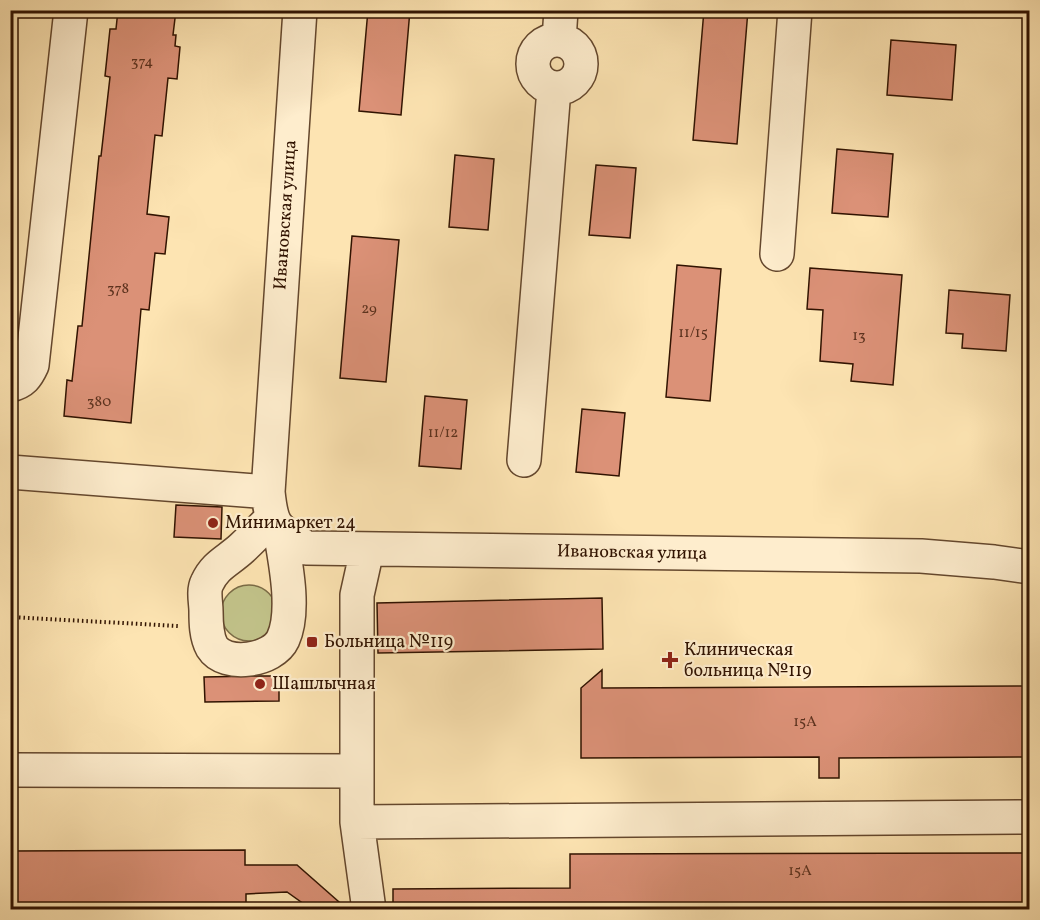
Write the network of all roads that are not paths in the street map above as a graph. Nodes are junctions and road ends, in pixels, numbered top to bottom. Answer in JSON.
{"nodes":[{"id":1,"x":71,"y":10,"type":"edge"},
{"id":2,"x":300,"y":10,"type":"edge"},
{"id":3,"x":795,"y":10,"type":"edge"},
{"id":4,"x":560,"y":25,"type":"edge"},
{"id":5,"x":777,"y":254,"type":"dead end"},
{"id":6,"x":10,"y":385,"type":"edge"},
{"id":7,"x":524,"y":460,"type":"dead end"},
{"id":8,"x":10,"y":472,"type":"edge"},
{"id":9,"x":273,"y":514,"type":"junction"},
{"id":10,"x":367,"y":550,"type":"junction"},
{"id":11,"x":1029,"y":567,"type":"edge"},
{"id":12,"x":10,"y":770,"type":"edge"},
{"id":13,"x":357,"y":771,"type":"junction"},
{"id":14,"x":1029,"y":817,"type":"edge"},
{"id":15,"x":357,"y":822,"type":"junction"},
{"id":16,"x":369,"y":909,"type":"edge"}],
"edges":[{"from":1,"to":6,"type":"street"},
{"from":2,"to":9,"type":"street","name":"Ивановская улица"},
{"from":3,"to":5,"type":"street"},
{"from":4,"to":7,"type":"street"},
{"from":8,"to":9,"type":"street"},
{"from":9,"to":9,"type":"street"},
{"from":9,"to":10,"type":"street","name":"Ивановская улица"},
{"from":10,"to":11,"type":"street","name":"Ивановская улица"},
{"from":10,"to":13,"type":"street"},
{"from":12,"to":13,"type":"street"},
{"from":13,"to":15,"type":"street"},
{"from":14,"to":15,"type":"street"},
{"from":15,"to":16,"type":"street"}]}
